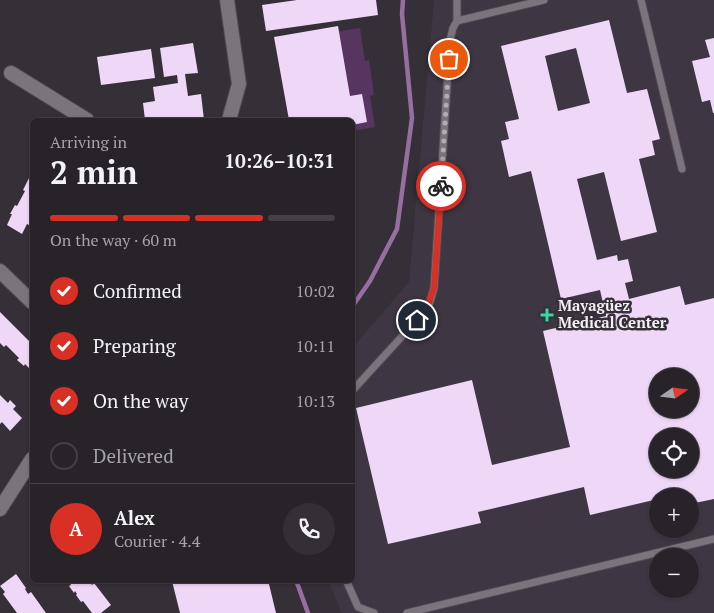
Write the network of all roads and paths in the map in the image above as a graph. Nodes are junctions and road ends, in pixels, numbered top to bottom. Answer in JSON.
{"nodes":[{"id":1,"x":227,"y":0,"type":"edge"},
{"id":2,"x":457,"y":0,"type":"edge"},
{"id":3,"x":544,"y":0,"type":"edge"},
{"id":4,"x":641,"y":0,"type":"edge"},
{"id":5,"x":457,"y":21,"type":"junction"},
{"id":6,"x":11,"y":73,"type":"dead end"},
{"id":7,"x":84,"y":118,"type":"edge"},
{"id":8,"x":230,"y":118,"type":"edge"},
{"id":9,"x":682,"y":169,"type":"dead end"},
{"id":10,"x":0,"y":271,"type":"edge"},
{"id":11,"x":30,"y":300,"type":"edge"},
{"id":12,"x":355,"y":388,"type":"edge"},
{"id":13,"x":30,"y":463,"type":"edge"},
{"id":14,"x":0,"y":509,"type":"edge"},
{"id":15,"x":714,"y":539,"type":"edge"},
{"id":16,"x":347,"y":583,"type":"edge"},
{"id":17,"x":374,"y":613,"type":"edge"},
{"id":18,"x":407,"y":613,"type":"edge"}],
"edges":[{"from":1,"to":8,"type":"street"},
{"from":2,"to":5,"type":"lane"},
{"from":3,"to":5,"type":"lane"},
{"from":4,"to":9,"type":"lane"},
{"from":5,"to":12,"type":"lane"},
{"from":6,"to":7,"type":"street"},
{"from":10,"to":11,"type":"street"},
{"from":13,"to":14,"type":"street"},
{"from":15,"to":18,"type":"lane"},
{"from":16,"to":17,"type":"lane"}]}
